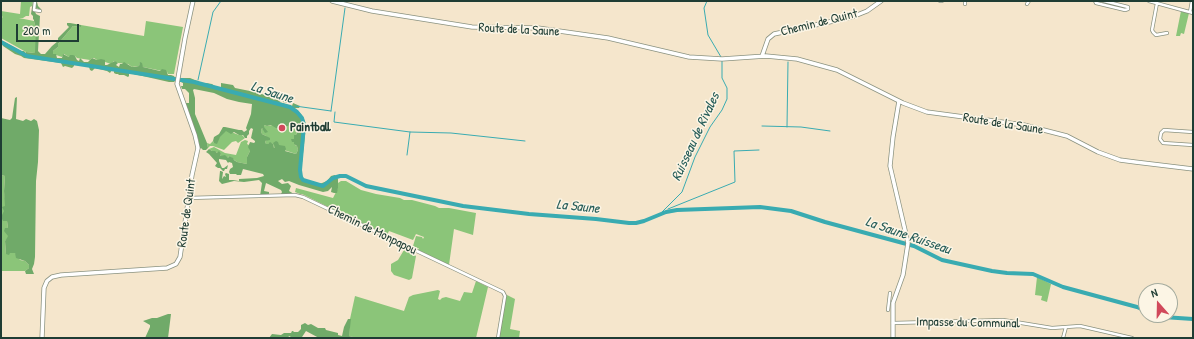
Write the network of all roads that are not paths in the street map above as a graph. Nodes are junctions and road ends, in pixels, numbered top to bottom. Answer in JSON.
{"nodes":[{"id":1,"x":35,"y":1,"type":"edge"},
{"id":2,"x":193,"y":1,"type":"edge"},
{"id":3,"x":332,"y":1,"type":"edge"},
{"id":4,"x":880,"y":1,"type":"edge"},
{"id":5,"x":1029,"y":1,"type":"edge"},
{"id":6,"x":1094,"y":1,"type":"edge"},
{"id":7,"x":1104,"y":1,"type":"edge"},
{"id":8,"x":1149,"y":1,"type":"edge"},
{"id":9,"x":1192,"y":1,"type":"edge"},
{"id":10,"x":1110,"y":3,"type":"edge"},
{"id":11,"x":1157,"y":3,"type":"junction"},
{"id":12,"x":1026,"y":4,"type":"dead end"},
{"id":13,"x":40,"y":11,"type":"dead end"},
{"id":14,"x":1192,"y":12,"type":"edge"},
{"id":15,"x":1167,"y":33,"type":"dead end"},
{"id":16,"x":764,"y":56,"type":"junction"},
{"id":17,"x":899,"y":101,"type":"junction"},
{"id":18,"x":903,"y":103,"type":"junction"},
{"id":19,"x":898,"y":112,"type":"junction"},
{"id":20,"x":1193,"y":132,"type":"edge"},
{"id":21,"x":1193,"y":145,"type":"edge"},
{"id":22,"x":1193,"y":169,"type":"edge"},
{"id":23,"x":188,"y":198,"type":"junction"},
{"id":24,"x":890,"y":293,"type":"dead end"},
{"id":25,"x":891,"y":302,"type":"junction"},
{"id":26,"x":888,"y":310,"type":"dead end"},
{"id":27,"x":893,"y":323,"type":"junction"},
{"id":28,"x":1066,"y":327,"type":"junction"},
{"id":29,"x":42,"y":338,"type":"edge"},
{"id":30,"x":498,"y":338,"type":"edge"},
{"id":31,"x":893,"y":338,"type":"edge"},
{"id":32,"x":1063,"y":338,"type":"edge"},
{"id":33,"x":1132,"y":338,"type":"edge"}],
"edges":[{"from":1,"to":13,"type":"street"},
{"from":2,"to":23,"type":"street","name":"Route de Quint"},
{"from":3,"to":16,"type":"street","name":"Route de la Saune"},
{"from":4,"to":16,"type":"street","name":"Chemin de Quint"},
{"from":5,"to":12,"type":"street"},
{"from":6,"to":10,"type":"street"},
{"from":7,"to":10,"type":"street"},
{"from":8,"to":11,"type":"street"},
{"from":9,"to":14,"type":"street"},
{"from":10,"to":10,"type":"street"},
{"from":11,"to":14,"type":"street"},
{"from":11,"to":15,"type":"street"},
{"from":16,"to":17,"type":"street","name":"Route de la Saune"},
{"from":17,"to":18,"type":"street","name":"Route de la Saune"},
{"from":17,"to":19,"type":"street"},
{"from":18,"to":19,"type":"street"},
{"from":18,"to":22,"type":"street","name":"Route de la Saune"},
{"from":19,"to":25,"type":"street"},
{"from":20,"to":21,"type":"street"},
{"from":23,"to":29,"type":"street","name":"Route de Quint"},
{"from":23,"to":30,"type":"street","name":"Chemin de Monpapou"},
{"from":24,"to":25,"type":"street"},
{"from":25,"to":26,"type":"street"},
{"from":25,"to":27,"type":"street"},
{"from":27,"to":28,"type":"street","name":"Impasse du Communal"},
{"from":27,"to":31,"type":"street"},
{"from":28,"to":32,"type":"street"},
{"from":28,"to":33,"type":"street","name":"Impasse du Communal"}]}
